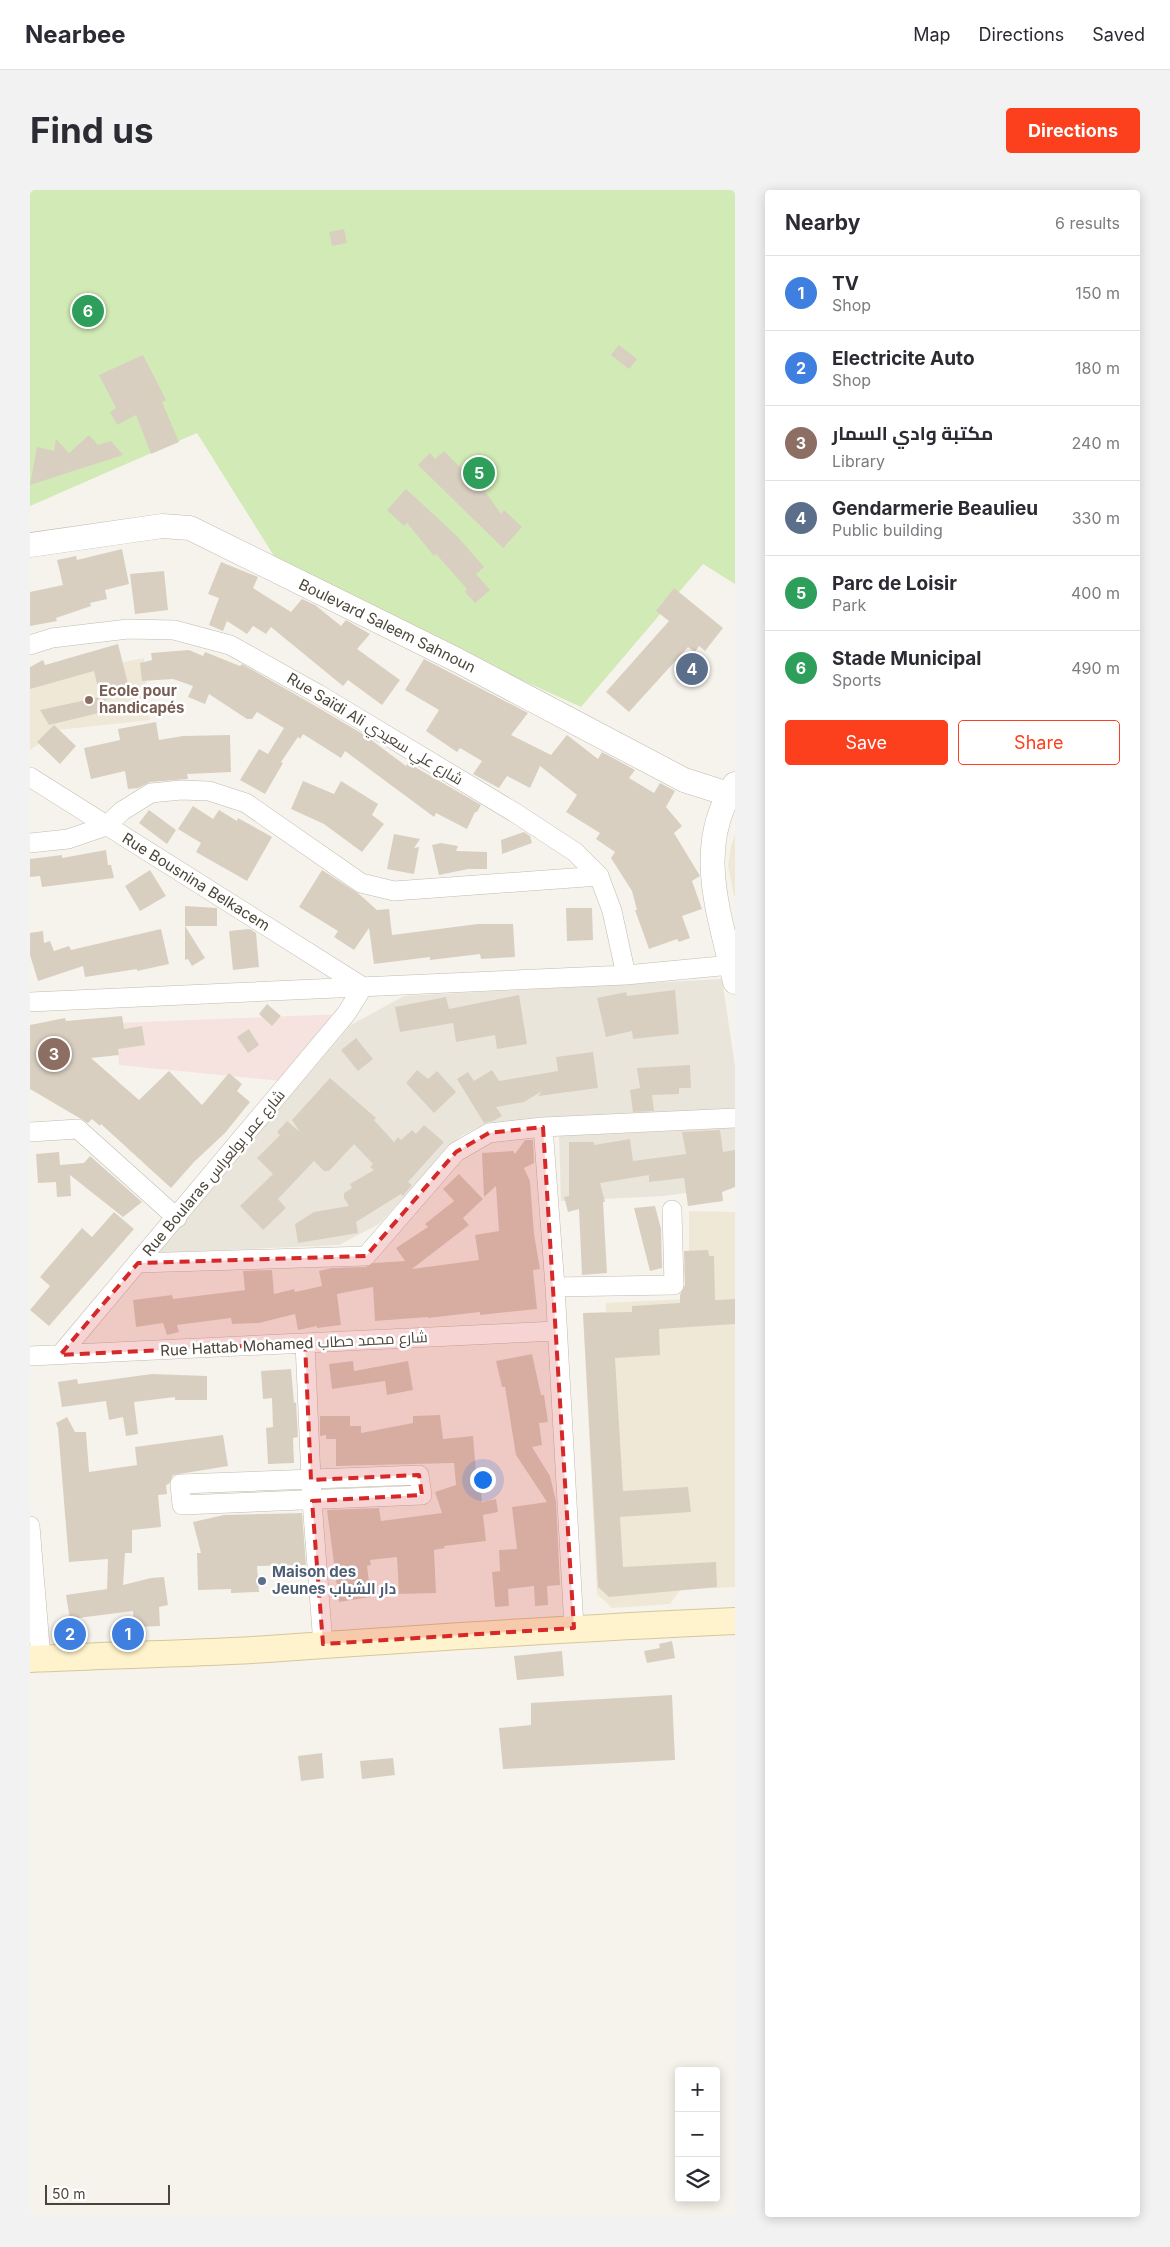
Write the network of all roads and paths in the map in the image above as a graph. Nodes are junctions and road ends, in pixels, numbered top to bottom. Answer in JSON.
{"nodes":[{"id":1,"x":30,"y":545,"type":"edge"},
{"id":2,"x":30,"y":645,"type":"edge"},
{"id":3,"x":30,"y":777,"type":"edge"},
{"id":4,"x":732,"y":789,"type":"edge"},
{"id":5,"x":106,"y":826,"type":"junction"},
{"id":6,"x":30,"y":843,"type":"edge"},
{"id":7,"x":599,"y":876,"type":"junction"},
{"id":8,"x":626,"y":974,"type":"junction"},
{"id":9,"x":733,"y":974,"type":"edge"},
{"id":10,"x":362,"y":987,"type":"junction"},
{"id":11,"x":30,"y":1002,"type":"edge"},
{"id":12,"x":735,"y":1118,"type":"edge"},
{"id":13,"x":543,"y":1127,"type":"junction"},
{"id":14,"x":30,"y":1132,"type":"edge"},
{"id":15,"x":672,"y":1210,"type":"dead end"},
{"id":16,"x":177,"y":1218,"type":"junction"},
{"id":17,"x":138,"y":1262,"type":"junction"},
{"id":18,"x":555,"y":1287,"type":"junction"},
{"id":19,"x":557,"y":1331,"type":"junction"},
{"id":20,"x":305,"y":1343,"type":"junction"},
{"id":21,"x":60,"y":1355,"type":"junction"},
{"id":22,"x":30,"y":1356,"type":"edge"},
{"id":23,"x":311,"y":1480,"type":"junction"},
{"id":24,"x":312,"y":1502,"type":"junction"},
{"id":25,"x":30,"y":1526,"type":"edge"},
{"id":26,"x":735,"y":1621,"type":"edge"},
{"id":27,"x":574,"y":1628,"type":"junction"},
{"id":28,"x":323,"y":1644,"type":"junction"},
{"id":29,"x":36,"y":1659,"type":"edge"}],
"edges":[{"from":1,"to":4,"type":"street","name":"Boulevard Saleem Sahnoun"},
{"from":2,"to":7,"type":"street","name":"Rue Saïdi Ali شارع علي سعيدي"},
{"from":3,"to":5,"type":"street","name":"Rue Bousnina Belkacem"},
{"from":4,"to":9,"type":"street"},
{"from":5,"to":6,"type":"street"},
{"from":5,"to":7,"type":"street"},
{"from":5,"to":10,"type":"street","name":"Rue Bousnina Belkacem"},
{"from":7,"to":8,"type":"street","name":"Rue Saïdi Ali شارع علي سعيدي"},
{"from":8,"to":9,"type":"street"},
{"from":8,"to":10,"type":"street"},
{"from":10,"to":11,"type":"street"},
{"from":10,"to":16,"type":"street","name":"Rue Boularas شارع عمر بولعراس"},
{"from":12,"to":13,"type":"street"},
{"from":13,"to":17,"type":"street"},
{"from":13,"to":18,"type":"street"},
{"from":14,"to":16,"type":"street"},
{"from":15,"to":18,"type":"street"},
{"from":16,"to":17,"type":"street","name":"Rue Boularas شارع عمر بولعراس"},
{"from":17,"to":21,"type":"street","name":"Rue Boularas شارع عمر بولعراس"},
{"from":18,"to":19,"type":"street"},
{"from":19,"to":20,"type":"street","name":"Rue Hattab Mohamed شارع محمد حطاب"},
{"from":19,"to":27,"type":"street"},
{"from":20,"to":21,"type":"street","name":"Rue Hattab Mohamed شارع محمد حطاب"},
{"from":20,"to":23,"type":"street"},
{"from":21,"to":22,"type":"street","name":"Rue Hattab Mohamed شارع محمد حطاب"},
{"from":23,"to":24,"type":"street"},
{"from":23,"to":24,"type":"street"},
{"from":23,"to":24,"type":"street"},
{"from":24,"to":28,"type":"street"},
{"from":25,"to":29,"type":"street"},
{"from":26,"to":27,"type":"main road"},
{"from":27,"to":28,"type":"main road"},
{"from":28,"to":29,"type":"main road"}]}
